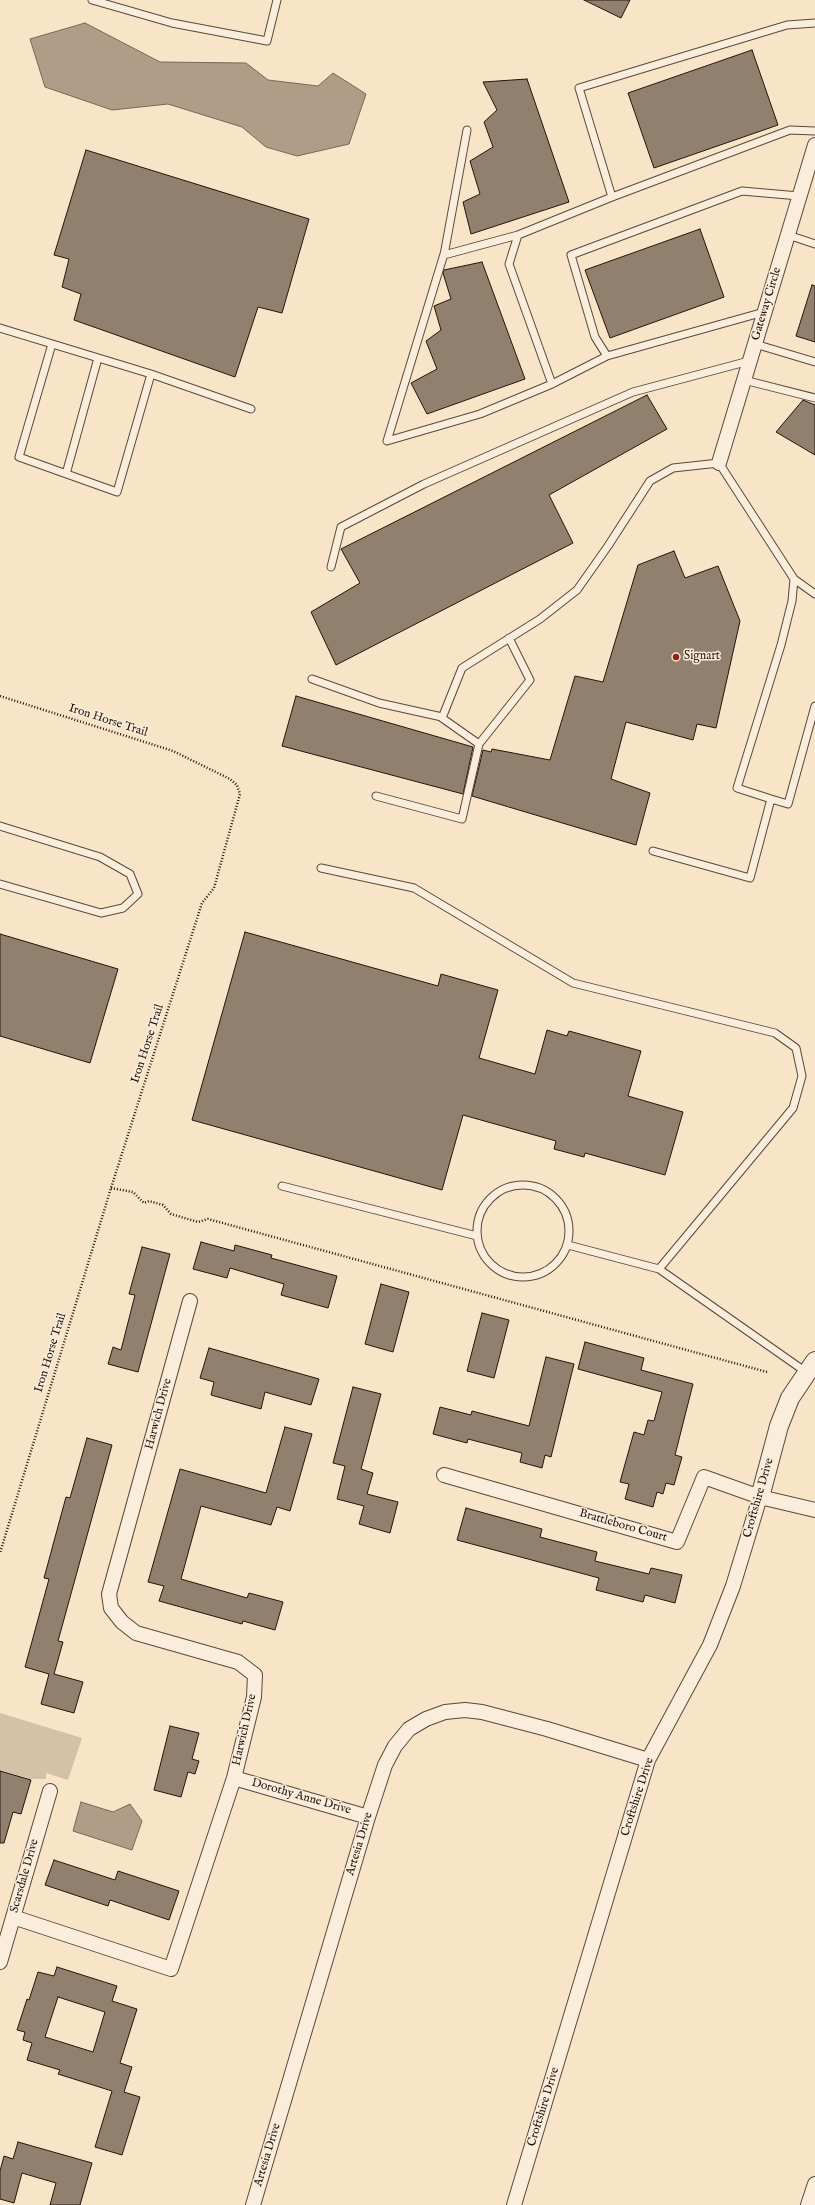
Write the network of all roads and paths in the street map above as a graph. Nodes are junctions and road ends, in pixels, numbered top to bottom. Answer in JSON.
{"nodes":[{"id":1,"x":92,"y":0,"type":"edge"},
{"id":2,"x":277,"y":0,"type":"edge"},
{"id":3,"x":815,"y":23,"type":"edge"},
{"id":4,"x":467,"y":130,"type":"dead end"},
{"id":5,"x":815,"y":131,"type":"edge"},
{"id":6,"x":815,"y":145,"type":"edge"},
{"id":7,"x":799,"y":196,"type":"junction"},
{"id":8,"x":612,"y":198,"type":"junction"},
{"id":9,"x":518,"y":235,"type":"junction"},
{"id":10,"x":788,"y":235,"type":"junction"},
{"id":11,"x":815,"y":244,"type":"edge"},
{"id":12,"x":444,"y":254,"type":"junction"},
{"id":13,"x":764,"y":312,"type":"junction"},
{"id":14,"x":0,"y":328,"type":"edge"},
{"id":15,"x":52,"y":344,"type":"junction"},
{"id":16,"x":755,"y":344,"type":"junction"},
{"id":17,"x":607,"y":356,"type":"junction"},
{"id":18,"x":98,"y":358,"type":"junction"},
{"id":19,"x":749,"y":362,"type":"junction"},
{"id":20,"x":815,"y":362,"type":"edge"},
{"id":21,"x":151,"y":374,"type":"junction"},
{"id":22,"x":744,"y":380,"type":"junction"},
{"id":23,"x":552,"y":384,"type":"junction"},
{"id":24,"x":815,"y":398,"type":"edge"},
{"id":25,"x":251,"y":409,"type":"dead end"},
{"id":26,"x":719,"y":463,"type":"junction"},
{"id":27,"x":66,"y":474,"type":"junction"},
{"id":28,"x":331,"y":567,"type":"dead end"},
{"id":29,"x":794,"y":579,"type":"junction"},
{"id":30,"x":815,"y":594,"type":"edge"},
{"id":31,"x":509,"y":638,"type":"junction"},
{"id":32,"x":312,"y":679,"type":"dead end"},
{"id":33,"x":0,"y":696,"type":"edge"},
{"id":34,"x":815,"y":706,"type":"edge"},
{"id":35,"x":442,"y":717,"type":"junction"},
{"id":36,"x":480,"y":744,"type":"junction"},
{"id":37,"x":376,"y":796,"type":"dead end"},
{"id":38,"x":771,"y":799,"type":"junction"},
{"id":39,"x":0,"y":826,"type":"edge"},
{"id":40,"x":653,"y":851,"type":"dead end"},
{"id":41,"x":321,"y":868,"type":"dead end"},
{"id":42,"x":0,"y":884,"type":"edge"},
{"id":43,"x":282,"y":1186,"type":"dead end"},
{"id":44,"x":111,"y":1188,"type":"junction"},
{"id":45,"x":477,"y":1236,"type":"junction"},
{"id":46,"x":568,"y":1244,"type":"junction"},
{"id":47,"x":658,"y":1268,"type":"junction"},
{"id":48,"x":190,"y":1301,"type":"dead end"},
{"id":49,"x":810,"y":1367,"type":"edge"},
{"id":50,"x":767,"y":1372,"type":"dead end"},
{"id":51,"x":444,"y":1474,"type":"dead end"},
{"id":52,"x":760,"y":1497,"type":"junction"},
{"id":53,"x":815,"y":1510,"type":"edge"},
{"id":54,"x":0,"y":1553,"type":"edge"},
{"id":55,"x":648,"y":1760,"type":"junction"},
{"id":56,"x":234,"y":1778,"type":"junction"},
{"id":57,"x":50,"y":1791,"type":"dead end"},
{"id":58,"x":368,"y":1817,"type":"junction"},
{"id":59,"x":13,"y":1917,"type":"junction"},
{"id":60,"x":0,"y":1962,"type":"edge"},
{"id":61,"x":815,"y":2184,"type":"edge"},
{"id":62,"x":253,"y":2205,"type":"edge"},
{"id":63,"x":514,"y":2205,"type":"edge"},
{"id":64,"x":808,"y":2205,"type":"edge"}],
"edges":[{"from":1,"to":2,"type":"lane"},
{"from":3,"to":8,"type":"lane"},
{"from":4,"to":12,"type":"lane"},
{"from":5,"to":8,"type":"lane"},
{"from":6,"to":7,"type":"street","name":"Gateway Circle"},
{"from":7,"to":10,"type":"street","name":"Gateway Circle"},
{"from":7,"to":17,"type":"lane"},
{"from":8,"to":9,"type":"lane"},
{"from":9,"to":12,"type":"lane"},
{"from":9,"to":23,"type":"lane"},
{"from":10,"to":11,"type":"lane"},
{"from":10,"to":13,"type":"street","name":"Gateway Circle"},
{"from":12,"to":23,"type":"lane"},
{"from":13,"to":16,"type":"street","name":"Gateway Circle"},
{"from":13,"to":17,"type":"lane"},
{"from":14,"to":15,"type":"lane"},
{"from":15,"to":18,"type":"lane"},
{"from":15,"to":27,"type":"lane"},
{"from":16,"to":19,"type":"street","name":"Gateway Circle"},
{"from":16,"to":20,"type":"lane"},
{"from":17,"to":23,"type":"lane"},
{"from":18,"to":21,"type":"lane"},
{"from":18,"to":27,"type":"lane"},
{"from":19,"to":22,"type":"street","name":"Gateway Circle"},
{"from":19,"to":28,"type":"lane"},
{"from":21,"to":25,"type":"lane"},
{"from":21,"to":27,"type":"lane"},
{"from":22,"to":24,"type":"lane"},
{"from":22,"to":26,"type":"street","name":"Gateway Circle"},
{"from":26,"to":29,"type":"lane"},
{"from":26,"to":31,"type":"lane"},
{"from":29,"to":30,"type":"lane"},
{"from":29,"to":38,"type":"lane"},
{"from":31,"to":35,"type":"lane"},
{"from":31,"to":36,"type":"lane"},
{"from":32,"to":35,"type":"lane"},
{"from":33,"to":44,"type":"path","name":"Iron Horse Trail"},
{"from":34,"to":38,"type":"lane"},
{"from":35,"to":36,"type":"lane"},
{"from":36,"to":37,"type":"lane"},
{"from":38,"to":40,"type":"lane"},
{"from":39,"to":42,"type":"lane"},
{"from":41,"to":47,"type":"lane"},
{"from":43,"to":45,"type":"lane"},
{"from":44,"to":50,"type":"path"},
{"from":44,"to":54,"type":"path","name":"Iron Horse Trail"},
{"from":45,"to":46,"type":"lane"},
{"from":45,"to":46,"type":"lane"},
{"from":46,"to":47,"type":"lane"},
{"from":47,"to":49,"type":"lane"},
{"from":48,"to":56,"type":"street","name":"Harwich Drive"},
{"from":49,"to":52,"type":"street","name":"Croftshire Drive"},
{"from":51,"to":52,"type":"street","name":"Brattleboro Court"},
{"from":52,"to":53,"type":"street"},
{"from":52,"to":55,"type":"street","name":"Croftshire Drive"},
{"from":55,"to":58,"type":"street","name":"Artesia Drive"},
{"from":55,"to":63,"type":"street","name":"Croftshire Drive"},
{"from":56,"to":58,"type":"street","name":"Dorothy Anne Drive"},
{"from":56,"to":59,"type":"street","name":"Harwich Drive"},
{"from":57,"to":59,"type":"street","name":"Scarsdale Drive"},
{"from":58,"to":62,"type":"street","name":"Artesia Drive"},
{"from":59,"to":60,"type":"street","name":"Scarsdale Drive"},
{"from":61,"to":64,"type":"street"}]}
